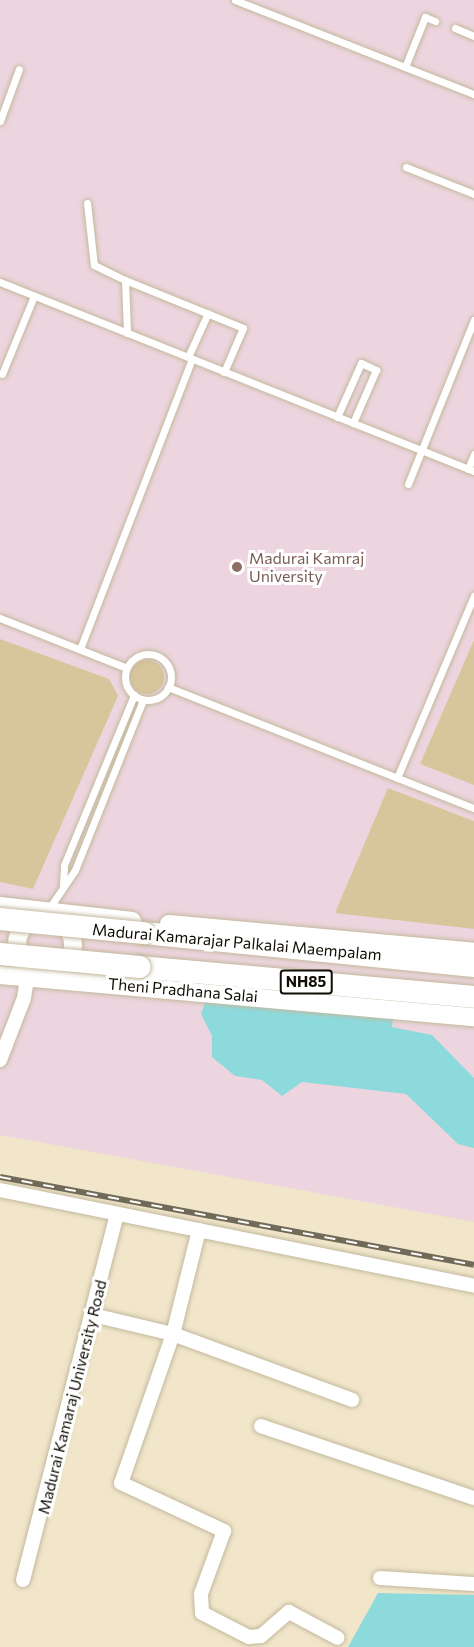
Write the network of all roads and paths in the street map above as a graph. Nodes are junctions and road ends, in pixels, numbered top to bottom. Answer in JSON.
{"nodes":[{"id":1,"x":235,"y":0,"type":"edge"},
{"id":2,"x":435,"y":21,"type":"dead end"},
{"id":3,"x":455,"y":28,"type":"dead end"},
{"id":4,"x":474,"y":36,"type":"edge"},
{"id":5,"x":405,"y":67,"type":"junction"},
{"id":6,"x":19,"y":69,"type":"dead end"},
{"id":7,"x":474,"y":94,"type":"edge"},
{"id":8,"x":0,"y":121,"type":"edge"},
{"id":9,"x":406,"y":167,"type":"dead end"},
{"id":10,"x":474,"y":194,"type":"edge"},
{"id":11,"x":87,"y":203,"type":"dead end"},
{"id":12,"x":125,"y":280,"type":"junction"},
{"id":13,"x":0,"y":282,"type":"edge"},
{"id":14,"x":34,"y":296,"type":"junction"},
{"id":15,"x":208,"y":313,"type":"junction"},
{"id":16,"x":474,"y":320,"type":"edge"},
{"id":17,"x":127,"y":333,"type":"junction"},
{"id":18,"x":190,"y":358,"type":"junction"},
{"id":19,"x":224,"y":372,"type":"junction"},
{"id":20,"x":2,"y":374,"type":"dead end"},
{"id":21,"x":337,"y":417,"type":"junction"},
{"id":22,"x":353,"y":423,"type":"junction"},
{"id":23,"x":421,"y":450,"type":"junction"},
{"id":24,"x":474,"y":454,"type":"edge"},
{"id":25,"x":471,"y":470,"type":"edge"},
{"id":26,"x":408,"y":484,"type":"dead end"},
{"id":27,"x":474,"y":596,"type":"edge"},
{"id":28,"x":0,"y":618,"type":"edge"},
{"id":29,"x":80,"y":649,"type":"junction"},
{"id":30,"x":127,"y":668,"type":"junction"},
{"id":31,"x":168,"y":687,"type":"junction"},
{"id":32,"x":134,"y":695,"type":"junction"},
{"id":33,"x":143,"y":700,"type":"junction"},
{"id":34,"x":397,"y":778,"type":"junction"},
{"id":35,"x":474,"y":808,"type":"edge"},
{"id":36,"x":63,"y":885,"type":"junction"},
{"id":37,"x":3,"y":911,"type":"edge"},
{"id":38,"x":47,"y":919,"type":"junction"},
{"id":39,"x":474,"y":952,"type":"edge"},
{"id":40,"x":474,"y":966,"type":"edge"},
{"id":41,"x":1,"y":968,"type":"edge"},
{"id":42,"x":59,"y":968,"type":"junction"},
{"id":43,"x":27,"y":969,"type":"junction"},
{"id":44,"x":79,"y":981,"type":"junction"},
{"id":45,"x":474,"y":997,"type":"edge"},
{"id":46,"x":474,"y":1017,"type":"edge"},
{"id":47,"x":0,"y":1060,"type":"edge"},
{"id":48,"x":0,"y":1190,"type":"edge"},
{"id":49,"x":117,"y":1214,"type":"junction"},
{"id":50,"x":199,"y":1230,"type":"junction"},
{"id":51,"x":474,"y":1286,"type":"edge"},
{"id":52,"x":93,"y":1315,"type":"junction"},
{"id":53,"x":173,"y":1334,"type":"junction"},
{"id":54,"x":352,"y":1400,"type":"dead end"},
{"id":55,"x":261,"y":1426,"type":"dead end"},
{"id":56,"x":474,"y":1498,"type":"edge"},
{"id":57,"x":380,"y":1578,"type":"dead end"},
{"id":58,"x":23,"y":1580,"type":"dead end"},
{"id":59,"x":474,"y":1584,"type":"edge"},
{"id":60,"x":338,"y":1638,"type":"dead end"}],
"edges":[{"from":1,"to":5,"type":"lane"},
{"from":2,"to":5,"type":"lane"},
{"from":3,"to":4,"type":"lane"},
{"from":5,"to":7,"type":"lane"},
{"from":6,"to":8,"type":"lane"},
{"from":9,"to":10,"type":"lane"},
{"from":11,"to":12,"type":"lane"},
{"from":12,"to":15,"type":"lane"},
{"from":12,"to":17,"type":"lane"},
{"from":13,"to":14,"type":"lane"},
{"from":14,"to":17,"type":"lane"},
{"from":14,"to":20,"type":"lane"},
{"from":15,"to":18,"type":"lane"},
{"from":15,"to":19,"type":"lane"},
{"from":16,"to":23,"type":"lane"},
{"from":17,"to":18,"type":"lane"},
{"from":18,"to":19,"type":"lane"},
{"from":18,"to":29,"type":"lane"},
{"from":19,"to":21,"type":"lane"},
{"from":21,"to":22,"type":"lane"},
{"from":21,"to":22,"type":"lane"},
{"from":22,"to":23,"type":"lane"},
{"from":23,"to":25,"type":"lane"},
{"from":23,"to":26,"type":"lane"},
{"from":24,"to":25,"type":"lane"},
{"from":27,"to":34,"type":"lane"},
{"from":28,"to":29,"type":"lane"},
{"from":29,"to":30,"type":"lane"},
{"from":30,"to":31,"type":"lane"},
{"from":30,"to":32,"type":"lane"},
{"from":31,"to":33,"type":"lane"},
{"from":31,"to":34,"type":"lane"},
{"from":32,"to":33,"type":"lane"},
{"from":32,"to":36,"type":"lane"},
{"from":33,"to":36,"type":"lane"},
{"from":34,"to":35,"type":"lane"},
{"from":36,"to":38,"type":"lane"},
{"from":37,"to":38,"type":"street","number":"NH85"},
{"from":37,"to":40,"type":"highway","name":"Madurai Kamarajar Palkalai Maempalam","number":"NH85","bridge":true},
{"from":38,"to":39,"type":"street","number":"NH85"},
{"from":38,"to":42,"type":"street"},
{"from":38,"to":43,"type":"street"},
{"from":41,"to":43,"type":"street","name":"Theni Pradhana Salai","number":"NH85"},
{"from":41,"to":45,"type":"highway","name":"Madurai Kamarajar Palkalai Maempalam","number":"NH85","bridge":true},
{"from":42,"to":43,"type":"street"},
{"from":42,"to":44,"type":"street"},
{"from":43,"to":44,"type":"street","name":"Theni Pradhana Salai","number":"NH85"},
{"from":43,"to":47,"type":"street"},
{"from":44,"to":46,"type":"street","name":"Theni Pradhana Salai","number":"NH85"},
{"from":48,"to":49,"type":"street"},
{"from":49,"to":50,"type":"street"},
{"from":49,"to":52,"type":"street","name":"Madurai Kamaraj University Road"},
{"from":50,"to":51,"type":"street"},
{"from":50,"to":53,"type":"street"},
{"from":52,"to":53,"type":"street"},
{"from":52,"to":58,"type":"street","name":"Madurai Kamaraj University Road"},
{"from":53,"to":54,"type":"street"},
{"from":53,"to":60,"type":"street"},
{"from":55,"to":56,"type":"street"},
{"from":57,"to":59,"type":"street"}]}
